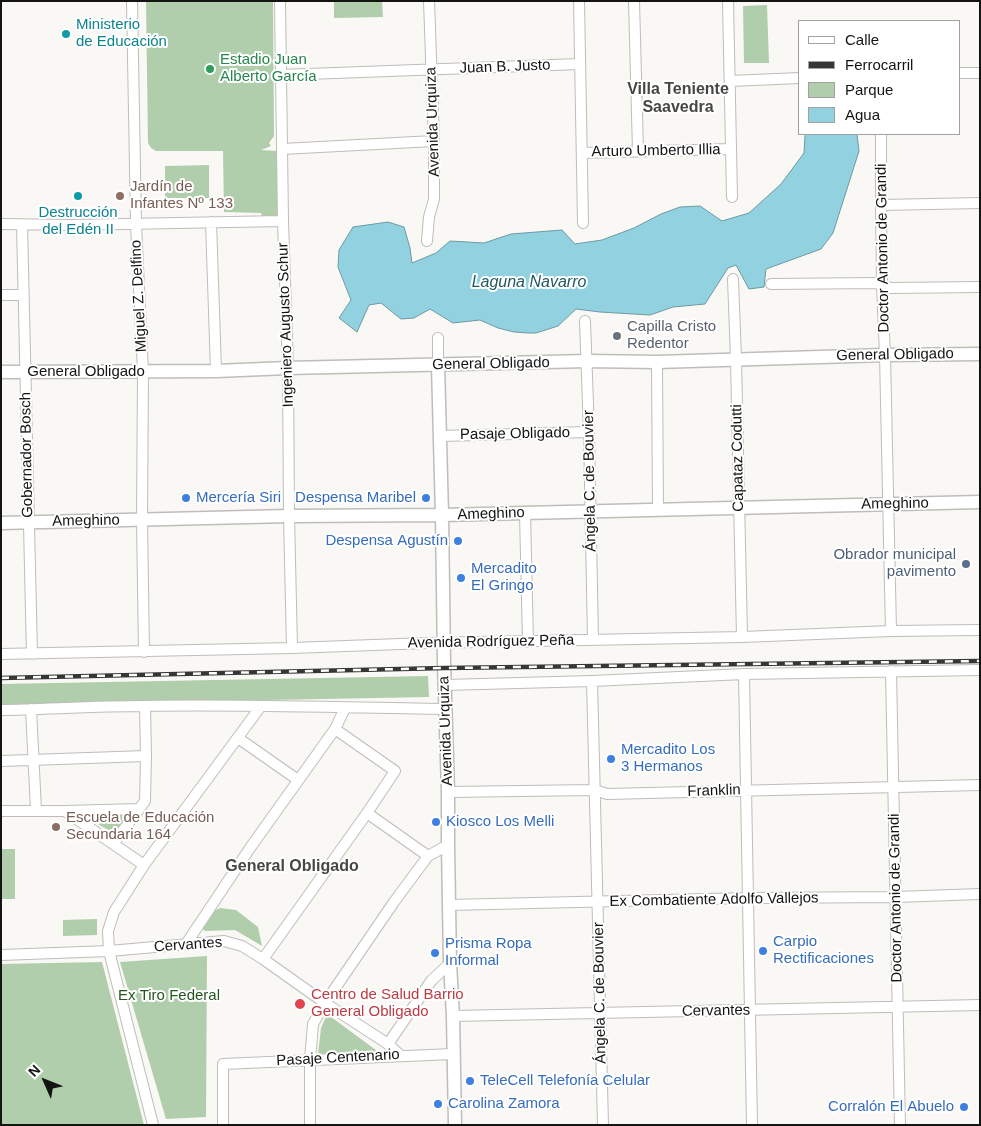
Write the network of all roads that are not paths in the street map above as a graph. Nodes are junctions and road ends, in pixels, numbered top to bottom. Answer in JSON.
{"nodes":[{"id":1,"x":132,"y":1,"type":"edge"},
{"id":2,"x":280,"y":1,"type":"edge"},
{"id":3,"x":429,"y":1,"type":"edge"},
{"id":4,"x":579,"y":1,"type":"edge"},
{"id":5,"x":634,"y":1,"type":"edge"},
{"id":6,"x":728,"y":1,"type":"edge"},
{"id":7,"x":580,"y":64,"type":"junction"},
{"id":8,"x":431,"y":69,"type":"junction"},
{"id":9,"x":961,"y":73,"type":"edge"},
{"id":10,"x":980,"y":73,"type":"edge"},
{"id":11,"x":280,"y":75,"type":"junction"},
{"id":12,"x":798,"y":78,"type":"edge"},
{"id":13,"x":730,"y":81,"type":"junction"},
{"id":14,"x":882,"y":135,"type":"edge"},
{"id":15,"x":434,"y":141,"type":"junction"},
{"id":16,"x":282,"y":149,"type":"junction"},
{"id":17,"x":731,"y":149,"type":"junction"},
{"id":18,"x":638,"y":150,"type":"junction"},
{"id":19,"x":582,"y":153,"type":"junction"},
{"id":20,"x":732,"y":197,"type":"dead end"},
{"id":21,"x":980,"y":204,"type":"edge"},
{"id":22,"x":881,"y":205,"type":"junction"},
{"id":23,"x":283,"y":221,"type":"junction"},
{"id":24,"x":211,"y":222,"type":"junction"},
{"id":25,"x":583,"y":223,"type":"dead end"},
{"id":26,"x":1,"y":224,"type":"edge"},
{"id":27,"x":136,"y":224,"type":"junction"},
{"id":28,"x":22,"y":225,"type":"junction"},
{"id":29,"x":427,"y":241,"type":"dead end"},
{"id":30,"x":733,"y":279,"type":"dead end"},
{"id":31,"x":771,"y":284,"type":"dead end"},
{"id":32,"x":882,"y":285,"type":"junction"},
{"id":33,"x":980,"y":287,"type":"edge"},
{"id":34,"x":1,"y":295,"type":"edge"},
{"id":35,"x":23,"y":295,"type":"junction"},
{"id":36,"x":585,"y":322,"type":"dead end"},
{"id":37,"x":438,"y":338,"type":"dead end"},
{"id":38,"x":980,"y":354,"type":"edge"},
{"id":39,"x":885,"y":355,"type":"junction"},
{"id":40,"x":736,"y":359,"type":"junction"},
{"id":41,"x":588,"y":362,"type":"junction"},
{"id":42,"x":657,"y":362,"type":"junction"},
{"id":43,"x":438,"y":365,"type":"junction"},
{"id":44,"x":288,"y":368,"type":"junction"},
{"id":45,"x":216,"y":371,"type":"junction"},
{"id":46,"x":1,"y":372,"type":"edge"},
{"id":47,"x":26,"y":372,"type":"junction"},
{"id":48,"x":143,"y":372,"type":"junction"},
{"id":49,"x":590,"y":432,"type":"junction"},
{"id":50,"x":440,"y":436,"type":"junction"},
{"id":51,"x":980,"y":502,"type":"edge"},
{"id":52,"x":889,"y":505,"type":"junction"},
{"id":53,"x":738,"y":508,"type":"junction"},
{"id":54,"x":658,"y":510,"type":"junction"},
{"id":55,"x":591,"y":511,"type":"junction"},
{"id":56,"x":525,"y":513,"type":"junction"},
{"id":57,"x":442,"y":515,"type":"junction"},
{"id":58,"x":289,"y":516,"type":"junction"},
{"id":59,"x":142,"y":520,"type":"junction"},
{"id":60,"x":28,"y":521,"type":"junction"},
{"id":61,"x":1,"y":522,"type":"edge"},
{"id":62,"x":980,"y":630,"type":"edge"},
{"id":63,"x":891,"y":631,"type":"junction"},
{"id":64,"x":742,"y":637,"type":"junction"},
{"id":65,"x":593,"y":640,"type":"junction"},
{"id":66,"x":528,"y":642,"type":"junction"},
{"id":67,"x":444,"y":643,"type":"junction"},
{"id":68,"x":292,"y":648,"type":"junction"},
{"id":69,"x":144,"y":652,"type":"junction"},
{"id":70,"x":1,"y":654,"type":"edge"},
{"id":71,"x":32,"y":654,"type":"junction"},
{"id":72,"x":980,"y":670,"type":"edge"},
{"id":73,"x":892,"y":671,"type":"junction"},
{"id":74,"x":744,"y":674,"type":"junction"},
{"id":75,"x":592,"y":681,"type":"junction"},
{"id":76,"x":445,"y":685,"type":"junction"},
{"id":77,"x":145,"y":706,"type":"junction"},
{"id":78,"x":261,"y":706,"type":"junction"},
{"id":79,"x":345,"y":708,"type":"junction"},
{"id":80,"x":31,"y":709,"type":"junction"},
{"id":81,"x":446,"y":709,"type":"junction"},
{"id":82,"x":1,"y":710,"type":"edge"},
{"id":83,"x":335,"y":729,"type":"junction"},
{"id":84,"x":238,"y":738,"type":"junction"},
{"id":85,"x":146,"y":756,"type":"junction"},
{"id":86,"x":34,"y":761,"type":"junction"},
{"id":87,"x":1,"y":762,"type":"edge"},
{"id":88,"x":298,"y":780,"type":"junction"},
{"id":89,"x":980,"y":785,"type":"edge"},
{"id":90,"x":894,"y":788,"type":"junction"},
{"id":91,"x":595,"y":790,"type":"junction"},
{"id":92,"x":746,"y":790,"type":"junction"},
{"id":93,"x":448,"y":792,"type":"junction"},
{"id":94,"x":139,"y":809,"type":"junction"},
{"id":95,"x":36,"y":810,"type":"junction"},
{"id":96,"x":1,"y":811,"type":"edge"},
{"id":97,"x":65,"y":811,"type":"junction"},
{"id":98,"x":367,"y":814,"type":"junction"},
{"id":99,"x":113,"y":844,"type":"junction"},
{"id":100,"x":448,"y":845,"type":"junction"},
{"id":101,"x":428,"y":856,"type":"junction"},
{"id":102,"x":144,"y":865,"type":"junction"},
{"id":103,"x":980,"y":894,"type":"edge"},
{"id":104,"x":896,"y":897,"type":"junction"},
{"id":105,"x":748,"y":898,"type":"junction"},
{"id":106,"x":598,"y":902,"type":"junction"},
{"id":107,"x":449,"y":905,"type":"junction"},
{"id":108,"x":186,"y":944,"type":"junction"},
{"id":109,"x":110,"y":951,"type":"junction"},
{"id":110,"x":1,"y":955,"type":"edge"},
{"id":111,"x":263,"y":959,"type":"junction"},
{"id":112,"x":450,"y":963,"type":"junction"},
{"id":113,"x":325,"y":1003,"type":"junction"},
{"id":114,"x":980,"y":1005,"type":"edge"},
{"id":115,"x":897,"y":1007,"type":"junction"},
{"id":116,"x":750,"y":1010,"type":"junction"},
{"id":117,"x":600,"y":1014,"type":"junction"},
{"id":118,"x":453,"y":1016,"type":"junction"},
{"id":119,"x":388,"y":1044,"type":"junction"},
{"id":120,"x":453,"y":1054,"type":"junction"},
{"id":121,"x":401,"y":1056,"type":"junction"},
{"id":122,"x":310,"y":1060,"type":"junction"},
{"id":123,"x":153,"y":1125,"type":"edge"},
{"id":124,"x":223,"y":1125,"type":"edge"},
{"id":125,"x":310,"y":1125,"type":"edge"},
{"id":126,"x":455,"y":1125,"type":"edge"},
{"id":127,"x":603,"y":1125,"type":"edge"},
{"id":128,"x":752,"y":1125,"type":"edge"},
{"id":129,"x":900,"y":1125,"type":"edge"}],
"edges":[{"from":1,"to":27,"type":"street","name":"Miguel Z. Delfino"},
{"from":2,"to":11,"type":"street","name":"Ingeniero Augusto Schur"},
{"from":3,"to":8,"type":"street","name":"Avenida Urquiza"},
{"from":4,"to":7,"type":"street"},
{"from":5,"to":18,"type":"street"},
{"from":6,"to":13,"type":"street"},
{"from":7,"to":8,"type":"street","name":"Juan B. Justo"},
{"from":7,"to":19,"type":"street"},
{"from":8,"to":11,"type":"street","name":"Juan B. Justo"},
{"from":8,"to":15,"type":"street","name":"Avenida Urquiza"},
{"from":9,"to":10,"type":"street"},
{"from":11,"to":16,"type":"street","name":"Ingeniero Augusto Schur"},
{"from":12,"to":13,"type":"street"},
{"from":13,"to":17,"type":"street"},
{"from":14,"to":22,"type":"street","name":"Doctor Antonio de Grandi"},
{"from":15,"to":16,"type":"street"},
{"from":15,"to":29,"type":"street","name":"Avenida Urquiza"},
{"from":16,"to":23,"type":"street","name":"Ingeniero Augusto Schur"},
{"from":17,"to":18,"type":"street","name":"Arturo Umberto Illia"},
{"from":17,"to":20,"type":"street"},
{"from":18,"to":19,"type":"street","name":"Arturo Umberto Illia"},
{"from":19,"to":25,"type":"street"},
{"from":21,"to":22,"type":"street"},
{"from":22,"to":32,"type":"street","name":"Doctor Antonio de Grandi"},
{"from":23,"to":24,"type":"street"},
{"from":23,"to":44,"type":"street","name":"Ingeniero Augusto Schur"},
{"from":24,"to":27,"type":"street"},
{"from":24,"to":45,"type":"street"},
{"from":26,"to":28,"type":"street"},
{"from":27,"to":28,"type":"street"},
{"from":27,"to":48,"type":"street","name":"Miguel Z. Delfino"},
{"from":28,"to":35,"type":"street","name":"Gobernador Bosch"},
{"from":30,"to":40,"type":"street","name":"Capataz Codutti"},
{"from":31,"to":32,"type":"street"},
{"from":32,"to":33,"type":"street"},
{"from":32,"to":39,"type":"street","name":"Doctor Antonio de Grandi"},
{"from":34,"to":35,"type":"street"},
{"from":35,"to":47,"type":"street","name":"Gobernador Bosch"},
{"from":36,"to":41,"type":"street","name":"Ángela C. de Bouvier"},
{"from":37,"to":43,"type":"street","name":"Avenida Urquiza"},
{"from":38,"to":39,"type":"street","name":"General Obligado"},
{"from":39,"to":40,"type":"street","name":"General Obligado"},
{"from":39,"to":52,"type":"street","name":"Doctor Antonio de Grandi"},
{"from":40,"to":42,"type":"street","name":"General Obligado"},
{"from":40,"to":53,"type":"street","name":"Capataz Codutti"},
{"from":41,"to":42,"type":"street","name":"General Obligado"},
{"from":41,"to":43,"type":"street","name":"General Obligado"},
{"from":41,"to":49,"type":"street","name":"Ángela C. de Bouvier"},
{"from":42,"to":54,"type":"street"},
{"from":43,"to":44,"type":"street","name":"General Obligado"},
{"from":43,"to":50,"type":"street","name":"Avenida Urquiza"},
{"from":44,"to":45,"type":"street","name":"General Obligado"},
{"from":44,"to":58,"type":"street","name":"Ingeniero Augusto Schur"},
{"from":45,"to":48,"type":"street","name":"General Obligado"},
{"from":46,"to":47,"type":"street","name":"General Obligado"},
{"from":47,"to":48,"type":"street","name":"General Obligado"},
{"from":47,"to":60,"type":"street","name":"Gobernador Bosch"},
{"from":48,"to":59,"type":"street","name":"Miguel Z. Delfino"},
{"from":49,"to":50,"type":"street","name":"Pasaje Obligado"},
{"from":49,"to":55,"type":"street","name":"Ángela C. de Bouvier"},
{"from":50,"to":57,"type":"street","name":"Avenida Urquiza"},
{"from":51,"to":52,"type":"street","name":"Ameghino"},
{"from":52,"to":53,"type":"street","name":"Ameghino"},
{"from":52,"to":63,"type":"street","name":"Doctor Antonio de Grandi"},
{"from":53,"to":54,"type":"street","name":"Ameghino"},
{"from":53,"to":64,"type":"street","name":"Capataz Codutti"},
{"from":54,"to":55,"type":"street","name":"Ameghino"},
{"from":55,"to":56,"type":"street","name":"Ameghino"},
{"from":55,"to":65,"type":"street","name":"Ángela C. de Bouvier"},
{"from":56,"to":57,"type":"street","name":"Ameghino"},
{"from":56,"to":66,"type":"street"},
{"from":57,"to":58,"type":"street","name":"Ameghino"},
{"from":57,"to":67,"type":"street","name":"Avenida Urquiza"},
{"from":58,"to":59,"type":"street","name":"Ameghino"},
{"from":58,"to":68,"type":"street","name":"Ingeniero Augusto Schur"},
{"from":59,"to":60,"type":"street","name":"Ameghino"},
{"from":59,"to":69,"type":"street","name":"Miguel Z. Delfino"},
{"from":60,"to":61,"type":"street","name":"Ameghino"},
{"from":60,"to":71,"type":"street","name":"Gobernador Bosch"},
{"from":62,"to":63,"type":"street","name":"Avenida Rodríguez Peña"},
{"from":63,"to":64,"type":"street","name":"Avenida Rodríguez Peña"},
{"from":64,"to":65,"type":"street","name":"Avenida Rodríguez Peña"},
{"from":65,"to":66,"type":"street","name":"Avenida Rodríguez Peña"},
{"from":66,"to":67,"type":"street","name":"Avenida Rodríguez Peña"},
{"from":67,"to":68,"type":"street","name":"Avenida Rodríguez Peña"},
{"from":67,"to":76,"type":"street","name":"Avenida Urquiza"},
{"from":68,"to":69,"type":"street","name":"Avenida Rodríguez Peña"},
{"from":69,"to":71,"type":"street","name":"Avenida Rodríguez Peña"},
{"from":70,"to":71,"type":"street","name":"Avenida Rodríguez Peña"},
{"from":72,"to":73,"type":"street"},
{"from":73,"to":74,"type":"street"},
{"from":73,"to":90,"type":"street","name":"Doctor Antonio de Grandi"},
{"from":74,"to":75,"type":"street"},
{"from":74,"to":92,"type":"street"},
{"from":75,"to":76,"type":"street"},
{"from":75,"to":91,"type":"street","name":"Ángela C. de Bouvier"},
{"from":76,"to":81,"type":"street","name":"Avenida Urquiza"},
{"from":77,"to":78,"type":"street"},
{"from":77,"to":80,"type":"street"},
{"from":77,"to":85,"type":"street"},
{"from":78,"to":79,"type":"street"},
{"from":78,"to":84,"type":"street"},
{"from":79,"to":81,"type":"street"},
{"from":79,"to":83,"type":"street"},
{"from":80,"to":82,"type":"street"},
{"from":80,"to":86,"type":"street"},
{"from":81,"to":93,"type":"street","name":"Avenida Urquiza"},
{"from":83,"to":88,"type":"street"},
{"from":83,"to":98,"type":"street"},
{"from":84,"to":88,"type":"street"},
{"from":84,"to":102,"type":"street"},
{"from":85,"to":86,"type":"street"},
{"from":85,"to":94,"type":"street"},
{"from":86,"to":87,"type":"street"},
{"from":86,"to":95,"type":"street"},
{"from":88,"to":108,"type":"street"},
{"from":89,"to":90,"type":"street","name":"Franklin"},
{"from":90,"to":92,"type":"street","name":"Franklin"},
{"from":90,"to":104,"type":"street","name":"Doctor Antonio de Grandi"},
{"from":91,"to":92,"type":"street","name":"Franklin"},
{"from":91,"to":93,"type":"street","name":"Franklin"},
{"from":91,"to":106,"type":"street","name":"Ángela C. de Bouvier"},
{"from":92,"to":105,"type":"street"},
{"from":93,"to":100,"type":"street","name":"Avenida Urquiza"},
{"from":94,"to":97,"type":"street"},
{"from":94,"to":99,"type":"street"},
{"from":95,"to":96,"type":"street"},
{"from":95,"to":97,"type":"street"},
{"from":97,"to":99,"type":"street"},
{"from":98,"to":101,"type":"street"},
{"from":98,"to":111,"type":"street"},
{"from":99,"to":102,"type":"street"},
{"from":100,"to":101,"type":"street"},
{"from":100,"to":107,"type":"street","name":"Avenida Urquiza"},
{"from":101,"to":113,"type":"street"},
{"from":102,"to":109,"type":"street"},
{"from":103,"to":104,"type":"street","name":"Ex Combatiente Adolfo Vallejos"},
{"from":104,"to":105,"type":"street","name":"Ex Combatiente Adolfo Vallejos"},
{"from":104,"to":115,"type":"street","name":"Doctor Antonio de Grandi"},
{"from":105,"to":106,"type":"street","name":"Ex Combatiente Adolfo Vallejos"},
{"from":105,"to":116,"type":"street"},
{"from":106,"to":107,"type":"street","name":"Ex Combatiente Adolfo Vallejos"},
{"from":106,"to":117,"type":"street","name":"Ángela C. de Bouvier"},
{"from":107,"to":112,"type":"street","name":"Avenida Urquiza"},
{"from":108,"to":109,"type":"street","name":"Cervantes"},
{"from":108,"to":111,"type":"street","name":"Cervantes"},
{"from":109,"to":110,"type":"street","name":"Cervantes"},
{"from":109,"to":123,"type":"street"},
{"from":111,"to":113,"type":"street","name":"Cervantes"},
{"from":112,"to":118,"type":"street","name":"Avenida Urquiza"},
{"from":112,"to":119,"type":"street"},
{"from":113,"to":119,"type":"street","name":"Cervantes"},
{"from":113,"to":122,"type":"street"},
{"from":114,"to":115,"type":"street","name":"Cervantes"},
{"from":115,"to":116,"type":"street","name":"Cervantes"},
{"from":115,"to":129,"type":"street","name":"Doctor Antonio de Grandi"},
{"from":116,"to":117,"type":"street","name":"Cervantes"},
{"from":116,"to":128,"type":"street"},
{"from":117,"to":118,"type":"street","name":"Cervantes"},
{"from":117,"to":127,"type":"street","name":"Ángela C. de Bouvier"},
{"from":118,"to":120,"type":"street","name":"Avenida Urquiza"},
{"from":119,"to":121,"type":"street","name":"Cervantes"},
{"from":120,"to":121,"type":"street","name":"Pasaje Centenario"},
{"from":120,"to":126,"type":"street","name":"Avenida Urquiza"},
{"from":121,"to":122,"type":"street","name":"Pasaje Centenario"},
{"from":122,"to":124,"type":"street","name":"Pasaje Centenario"},
{"from":122,"to":125,"type":"street"}]}
